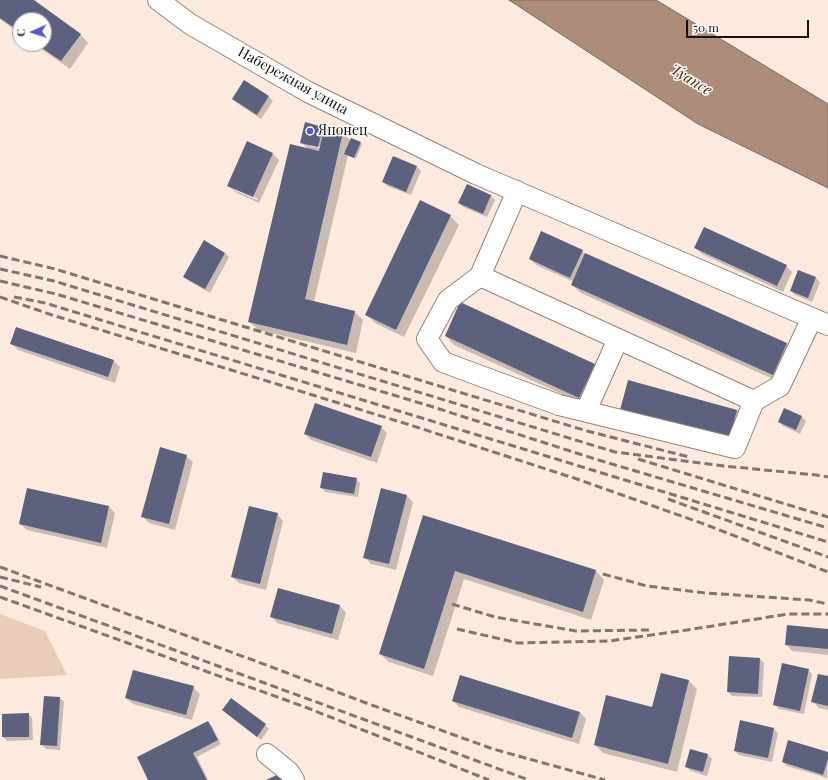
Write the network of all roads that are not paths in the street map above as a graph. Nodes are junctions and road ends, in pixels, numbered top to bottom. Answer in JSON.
{"nodes":[{"id":1,"x":158,"y":0,"type":"edge"},
{"id":2,"x":517,"y":191,"type":"junction"},
{"id":3,"x":480,"y":276,"type":"junction"},
{"id":4,"x":820,"y":322,"type":"edge"},
{"id":5,"x":618,"y":339,"type":"junction"},
{"id":6,"x":754,"y":401,"type":"junction"},
{"id":7,"x":586,"y":411,"type":"junction"},
{"id":8,"x":267,"y":754,"type":"dead end"},
{"id":9,"x":294,"y":780,"type":"edge"}],
"edges":[{"from":1,"to":2,"type":"street","name":"Набережная улица"},
{"from":2,"to":3,"type":"street"},
{"from":2,"to":4,"type":"street","name":"Набережная улица"},
{"from":3,"to":5,"type":"street"},
{"from":3,"to":7,"type":"street"},
{"from":4,"to":6,"type":"street"},
{"from":5,"to":6,"type":"street"},
{"from":5,"to":7,"type":"street"},
{"from":6,"to":7,"type":"street"},
{"from":8,"to":9,"type":"street"}]}
